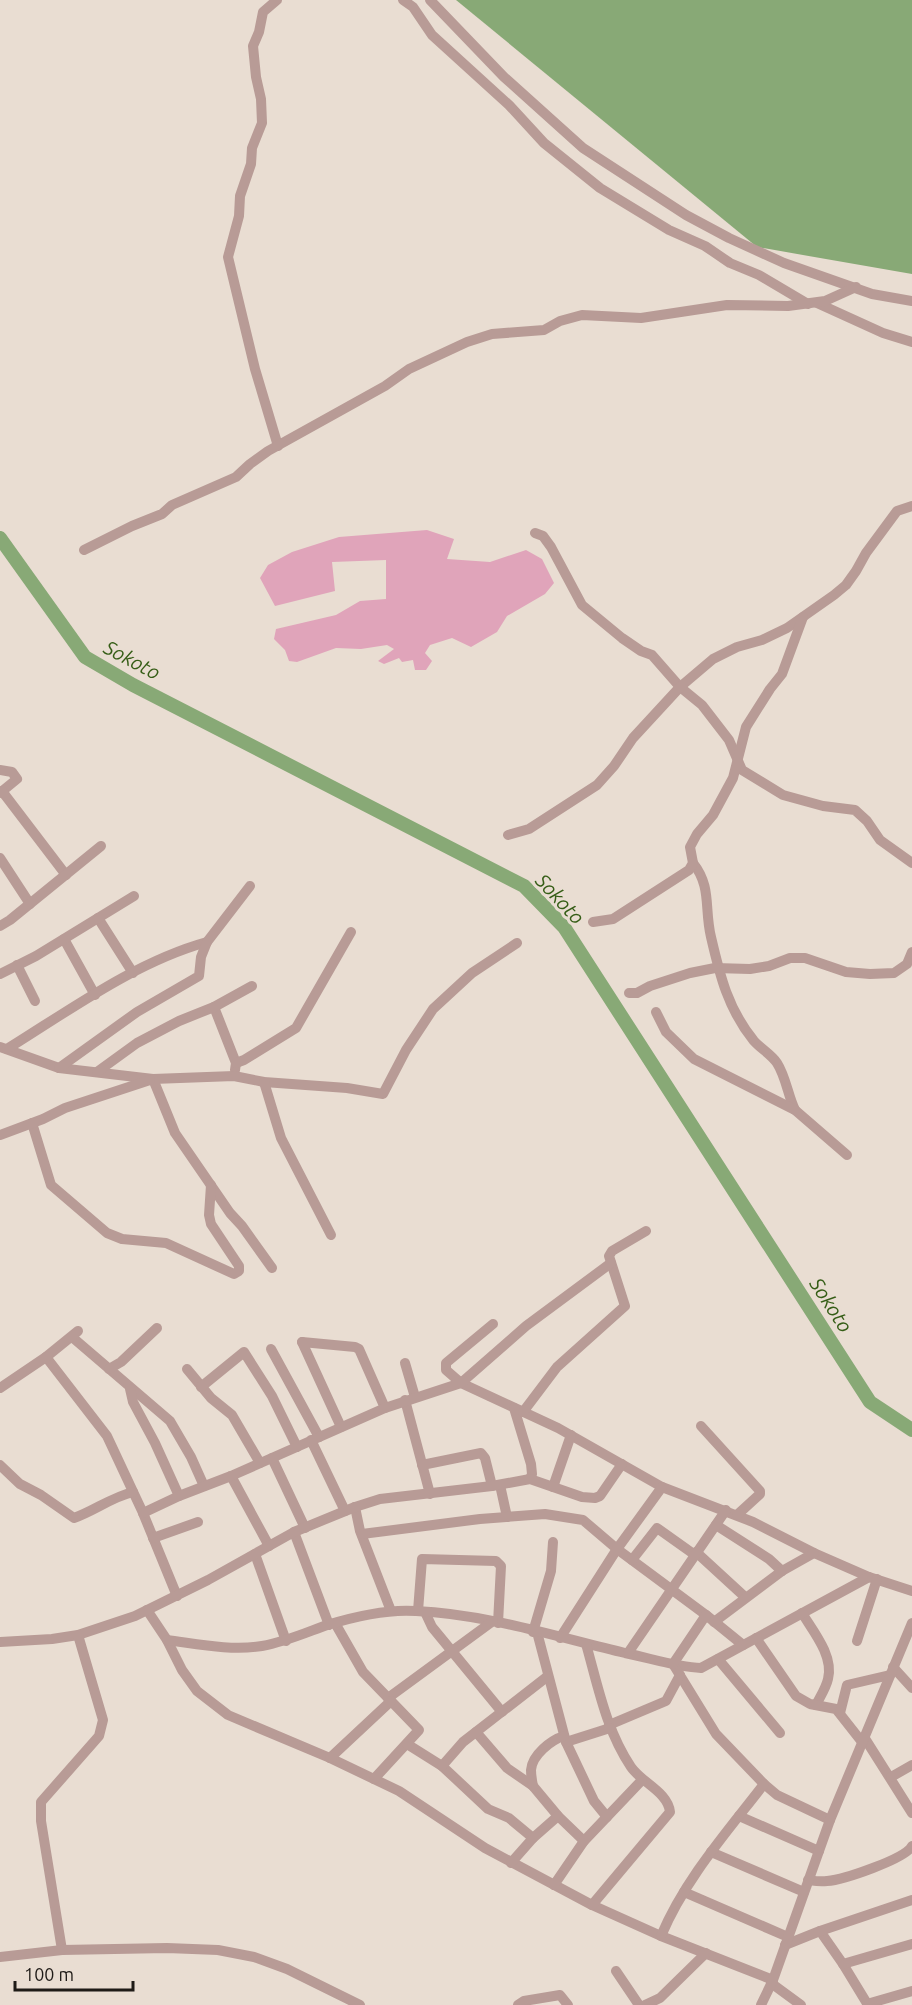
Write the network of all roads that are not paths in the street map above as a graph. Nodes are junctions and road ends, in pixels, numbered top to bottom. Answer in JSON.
{"nodes":[{"id":1,"x":277,"y":0,"type":"edge"},
{"id":2,"x":403,"y":0,"type":"edge"},
{"id":3,"x":430,"y":0,"type":"edge"},
{"id":4,"x":856,"y":287,"type":"junction"},
{"id":5,"x":912,"y":301,"type":"edge"},
{"id":6,"x":812,"y":303,"type":"junction"},
{"id":7,"x":912,"y":342,"type":"edge"},
{"id":8,"x":278,"y":446,"type":"junction"},
{"id":9,"x":912,"y":506,"type":"edge"},
{"id":10,"x":535,"y":533,"type":"dead end"},
{"id":11,"x":84,"y":550,"type":"dead end"},
{"id":12,"x":803,"y":616,"type":"junction"},
{"id":13,"x":680,"y":687,"type":"junction"},
{"id":14,"x":738,"y":763,"type":"junction"},
{"id":15,"x":0,"y":770,"type":"edge"},
{"id":16,"x":1,"y":792,"type":"edge"},
{"id":17,"x":508,"y":835,"type":"dead end"},
{"id":18,"x":101,"y":846,"type":"dead end"},
{"id":19,"x":0,"y":858,"type":"edge"},
{"id":20,"x":693,"y":863,"type":"junction"},
{"id":21,"x":912,"y":863,"type":"edge"},
{"id":22,"x":66,"y":874,"type":"junction"},
{"id":23,"x":250,"y":885,"type":"dead end"},
{"id":24,"x":134,"y":896,"type":"dead end"},
{"id":25,"x":30,"y":904,"type":"junction"},
{"id":26,"x":98,"y":918,"type":"junction"},
{"id":27,"x":593,"y":922,"type":"dead end"},
{"id":28,"x":0,"y":926,"type":"edge"},
{"id":29,"x":351,"y":932,"type":"dead end"},
{"id":30,"x":64,"y":939,"type":"junction"},
{"id":31,"x":207,"y":942,"type":"junction"},
{"id":32,"x":517,"y":943,"type":"dead end"},
{"id":33,"x":912,"y":952,"type":"edge"},
{"id":34,"x":17,"y":965,"type":"junction"},
{"id":35,"x":719,"y":968,"type":"junction"},
{"id":36,"x":134,"y":973,"type":"junction"},
{"id":37,"x":0,"y":974,"type":"edge"},
{"id":38,"x":252,"y":986,"type":"dead end"},
{"id":39,"x":629,"y":993,"type":"dead end"},
{"id":40,"x":95,"y":995,"type":"junction"},
{"id":41,"x":35,"y":1001,"type":"dead end"},
{"id":42,"x":214,"y":1006,"type":"junction"},
{"id":43,"x":656,"y":1012,"type":"dead end"},
{"id":44,"x":3,"y":1048,"type":"edge"},
{"id":45,"x":236,"y":1063,"type":"junction"},
{"id":46,"x":59,"y":1068,"type":"junction"},
{"id":47,"x":97,"y":1072,"type":"junction"},
{"id":48,"x":234,"y":1076,"type":"junction"},
{"id":49,"x":153,"y":1079,"type":"junction"},
{"id":50,"x":264,"y":1082,"type":"junction"},
{"id":51,"x":795,"y":1110,"type":"junction"},
{"id":52,"x":32,"y":1123,"type":"junction"},
{"id":53,"x":0,"y":1135,"type":"edge"},
{"id":54,"x":847,"y":1155,"type":"dead end"},
{"id":55,"x":212,"y":1185,"type":"junction"},
{"id":56,"x":646,"y":1231,"type":"dead end"},
{"id":57,"x":331,"y":1235,"type":"dead end"},
{"id":58,"x":611,"y":1263,"type":"junction"},
{"id":59,"x":272,"y":1268,"type":"dead end"},
{"id":60,"x":493,"y":1324,"type":"dead end"},
{"id":61,"x":157,"y":1328,"type":"dead end"},
{"id":62,"x":271,"y":1349,"type":"dead end"},
{"id":63,"x":46,"y":1357,"type":"junction"},
{"id":64,"x":405,"y":1363,"type":"dead end"},
{"id":65,"x":110,"y":1369,"type":"junction"},
{"id":66,"x":187,"y":1370,"type":"dead end"},
{"id":67,"x":461,"y":1383,"type":"junction"},
{"id":68,"x":0,"y":1388,"type":"edge"},
{"id":69,"x":201,"y":1388,"type":"junction"},
{"id":70,"x":130,"y":1389,"type":"junction"},
{"id":71,"x":410,"y":1398,"type":"junction"},
{"id":72,"x":385,"y":1408,"type":"junction"},
{"id":73,"x":519,"y":1410,"type":"junction"},
{"id":74,"x":701,"y":1426,"type":"dead end"},
{"id":75,"x":341,"y":1427,"type":"junction"},
{"id":76,"x":571,"y":1435,"type":"junction"},
{"id":77,"x":315,"y":1439,"type":"junction"},
{"id":78,"x":297,"y":1447,"type":"junction"},
{"id":79,"x":272,"y":1458,"type":"junction"},
{"id":80,"x":260,"y":1463,"type":"junction"},
{"id":81,"x":622,"y":1464,"type":"junction"},
{"id":82,"x":0,"y":1465,"type":"edge"},
{"id":83,"x":422,"y":1465,"type":"junction"},
{"id":84,"x":231,"y":1476,"type":"junction"},
{"id":85,"x":530,"y":1479,"type":"junction"},
{"id":86,"x":496,"y":1485,"type":"junction"},
{"id":87,"x":204,"y":1486,"type":"junction"},
{"id":88,"x":553,"y":1487,"type":"junction"},
{"id":89,"x":662,"y":1487,"type":"junction"},
{"id":90,"x":133,"y":1492,"type":"junction"},
{"id":91,"x":430,"y":1494,"type":"junction"},
{"id":92,"x":179,"y":1496,"type":"junction"},
{"id":93,"x":350,"y":1509,"type":"junction"},
{"id":94,"x":726,"y":1510,"type":"junction"},
{"id":95,"x":142,"y":1513,"type":"junction"},
{"id":96,"x":737,"y":1515,"type":"junction"},
{"id":97,"x":507,"y":1517,"type":"junction"},
{"id":98,"x":198,"y":1522,"type":"dead end"},
{"id":99,"x":716,"y":1525,"type":"junction"},
{"id":100,"x":299,"y":1530,"type":"junction"},
{"id":101,"x":362,"y":1534,"type":"junction"},
{"id":102,"x":153,"y":1538,"type":"junction"},
{"id":103,"x":553,"y":1542,"type":"dead end"},
{"id":104,"x":268,"y":1546,"type":"junction"},
{"id":105,"x":617,"y":1549,"type":"junction"},
{"id":106,"x":695,"y":1553,"type":"junction"},
{"id":107,"x":814,"y":1553,"type":"junction"},
{"id":108,"x":255,"y":1554,"type":"junction"},
{"id":109,"x":632,"y":1560,"type":"junction"},
{"id":110,"x":782,"y":1571,"type":"junction"},
{"id":111,"x":873,"y":1578,"type":"junction"},
{"id":112,"x":670,"y":1589,"type":"junction"},
{"id":113,"x":912,"y":1590,"type":"edge"},
{"id":114,"x":177,"y":1596,"type":"junction"},
{"id":115,"x":745,"y":1597,"type":"junction"},
{"id":116,"x":147,"y":1610,"type":"junction"},
{"id":117,"x":391,"y":1611,"type":"junction"},
{"id":118,"x":421,"y":1611,"type":"junction"},
{"id":119,"x":802,"y":1613,"type":"junction"},
{"id":120,"x":710,"y":1618,"type":"junction"},
{"id":121,"x":495,"y":1622,"type":"junction"},
{"id":122,"x":332,"y":1624,"type":"junction"},
{"id":123,"x":912,"y":1624,"type":"edge"},
{"id":124,"x":535,"y":1632,"type":"junction"},
{"id":125,"x":78,"y":1635,"type":"junction"},
{"id":126,"x":560,"y":1638,"type":"junction"},
{"id":127,"x":756,"y":1638,"type":"junction"},
{"id":128,"x":167,"y":1640,"type":"junction"},
{"id":129,"x":286,"y":1641,"type":"junction"},
{"id":130,"x":857,"y":1641,"type":"dead end"},
{"id":131,"x":0,"y":1642,"type":"edge"},
{"id":132,"x":586,"y":1644,"type":"junction"},
{"id":133,"x":743,"y":1645,"type":"junction"},
{"id":134,"x":452,"y":1650,"type":"junction"},
{"id":135,"x":627,"y":1653,"type":"junction"},
{"id":136,"x":718,"y":1659,"type":"junction"},
{"id":137,"x":673,"y":1664,"type":"junction"},
{"id":138,"x":892,"y":1671,"type":"junction"},
{"id":139,"x":680,"y":1675,"type":"junction"},
{"id":140,"x":548,"y":1676,"type":"junction"},
{"id":141,"x":912,"y":1688,"type":"edge"},
{"id":142,"x":390,"y":1699,"type":"junction"},
{"id":143,"x":816,"y":1705,"type":"junction"},
{"id":144,"x":502,"y":1712,"type":"junction"},
{"id":145,"x":840,"y":1713,"type":"junction"},
{"id":146,"x":609,"y":1726,"type":"junction"},
{"id":147,"x":476,"y":1732,"type":"junction"},
{"id":148,"x":780,"y":1733,"type":"dead end"},
{"id":149,"x":565,"y":1739,"type":"junction"},
{"id":150,"x":863,"y":1739,"type":"junction"},
{"id":151,"x":407,"y":1744,"type":"junction"},
{"id":152,"x":330,"y":1758,"type":"junction"},
{"id":153,"x":912,"y":1765,"type":"edge"},
{"id":154,"x":442,"y":1766,"type":"junction"},
{"id":155,"x":891,"y":1777,"type":"junction"},
{"id":156,"x":374,"y":1779,"type":"junction"},
{"id":157,"x":642,"y":1780,"type":"junction"},
{"id":158,"x":764,"y":1785,"type":"junction"},
{"id":159,"x":533,"y":1786,"type":"junction"},
{"id":160,"x":912,"y":1813,"type":"edge"},
{"id":161,"x":558,"y":1816,"type":"junction"},
{"id":162,"x":739,"y":1816,"type":"junction"},
{"id":163,"x":607,"y":1817,"type":"junction"},
{"id":164,"x":830,"y":1820,"type":"junction"},
{"id":165,"x":533,"y":1838,"type":"junction"},
{"id":166,"x":584,"y":1841,"type":"junction"},
{"id":167,"x":912,"y":1846,"type":"edge"},
{"id":168,"x":819,"y":1851,"type":"junction"},
{"id":169,"x":711,"y":1852,"type":"junction"},
{"id":170,"x":511,"y":1863,"type":"junction"},
{"id":171,"x":808,"y":1880,"type":"junction"},
{"id":172,"x":554,"y":1885,"type":"junction"},
{"id":173,"x":684,"y":1892,"type":"junction"},
{"id":174,"x":804,"y":1892,"type":"junction"},
{"id":175,"x":912,"y":1900,"type":"edge"},
{"id":176,"x":592,"y":1905,"type":"junction"},
{"id":177,"x":820,"y":1931,"type":"junction"},
{"id":178,"x":661,"y":1935,"type":"junction"},
{"id":179,"x":787,"y":1941,"type":"junction"},
{"id":180,"x":912,"y":1944,"type":"edge"},
{"id":181,"x":62,"y":1950,"type":"junction"},
{"id":182,"x":706,"y":1953,"type":"junction"},
{"id":183,"x":0,"y":1957,"type":"edge"},
{"id":184,"x":843,"y":1964,"type":"junction"},
{"id":185,"x":616,"y":1971,"type":"dead end"},
{"id":186,"x":772,"y":1982,"type":"junction"},
{"id":187,"x":912,"y":1991,"type":"edge"},
{"id":188,"x":340,"y":1994,"type":"junction"},
{"id":189,"x":867,"y":2004,"type":"edge"},
{"id":190,"x":335,"y":2005,"type":"edge"},
{"id":191,"x":360,"y":2005,"type":"edge"},
{"id":192,"x":518,"y":2005,"type":"edge"},
{"id":193,"x":568,"y":2005,"type":"edge"},
{"id":194,"x":639,"y":2005,"type":"edge"},
{"id":195,"x":645,"y":2005,"type":"edge"},
{"id":196,"x":761,"y":2005,"type":"edge"},
{"id":197,"x":801,"y":2005,"type":"edge"}],
"edges":[{"from":1,"to":8,"type":"street"},
{"from":2,"to":6,"type":"street"},
{"from":3,"to":4,"type":"street"},
{"from":4,"to":5,"type":"street"},
{"from":4,"to":6,"type":"street"},
{"from":6,"to":7,"type":"street"},
{"from":6,"to":8,"type":"street"},
{"from":8,"to":11,"type":"street"},
{"from":9,"to":12,"type":"street"},
{"from":10,"to":13,"type":"street"},
{"from":12,"to":13,"type":"street"},
{"from":12,"to":14,"type":"street"},
{"from":13,"to":14,"type":"street"},
{"from":13,"to":17,"type":"street"},
{"from":14,"to":20,"type":"street"},
{"from":14,"to":21,"type":"street"},
{"from":15,"to":16,"type":"street"},
{"from":16,"to":22,"type":"street"},
{"from":18,"to":22,"type":"street"},
{"from":19,"to":25,"type":"street"},
{"from":20,"to":27,"type":"street"},
{"from":20,"to":35,"type":"street"},
{"from":22,"to":25,"type":"street"},
{"from":23,"to":31,"type":"street"},
{"from":24,"to":26,"type":"street"},
{"from":25,"to":28,"type":"street"},
{"from":26,"to":30,"type":"street"},
{"from":26,"to":36,"type":"street"},
{"from":29,"to":45,"type":"street"},
{"from":30,"to":34,"type":"street"},
{"from":30,"to":40,"type":"street"},
{"from":31,"to":36,"type":"street"},
{"from":31,"to":46,"type":"street"},
{"from":32,"to":50,"type":"street"},
{"from":33,"to":35,"type":"street"},
{"from":34,"to":37,"type":"street"},
{"from":34,"to":41,"type":"street"},
{"from":35,"to":39,"type":"street"},
{"from":35,"to":51,"type":"street"},
{"from":36,"to":40,"type":"street"},
{"from":38,"to":42,"type":"street"},
{"from":40,"to":44,"type":"street"},
{"from":42,"to":45,"type":"street"},
{"from":42,"to":47,"type":"street"},
{"from":43,"to":51,"type":"street"},
{"from":44,"to":46,"type":"street"},
{"from":45,"to":48,"type":"street"},
{"from":46,"to":47,"type":"street"},
{"from":47,"to":49,"type":"street"},
{"from":48,"to":49,"type":"street"},
{"from":48,"to":50,"type":"street"},
{"from":49,"to":52,"type":"street"},
{"from":49,"to":55,"type":"street"},
{"from":50,"to":57,"type":"street"},
{"from":51,"to":54,"type":"street"},
{"from":52,"to":53,"type":"street"},
{"from":52,"to":55,"type":"street"},
{"from":55,"to":59,"type":"street"},
{"from":56,"to":58,"type":"street"},
{"from":58,"to":67,"type":"street"},
{"from":58,"to":73,"type":"street"},
{"from":60,"to":67,"type":"street"},
{"from":61,"to":65,"type":"street"},
{"from":62,"to":77,"type":"street"},
{"from":63,"to":65,"type":"street"},
{"from":63,"to":68,"type":"street"},
{"from":63,"to":90,"type":"street"},
{"from":64,"to":71,"type":"street"},
{"from":65,"to":70,"type":"street"},
{"from":66,"to":69,"type":"street"},
{"from":67,"to":71,"type":"street"},
{"from":67,"to":73,"type":"street"},
{"from":69,"to":78,"type":"street"},
{"from":69,"to":80,"type":"street"},
{"from":70,"to":87,"type":"street"},
{"from":70,"to":92,"type":"street"},
{"from":71,"to":72,"type":"street"},
{"from":71,"to":83,"type":"street"},
{"from":72,"to":75,"type":"street"},
{"from":72,"to":75,"type":"street"},
{"from":73,"to":76,"type":"street"},
{"from":73,"to":85,"type":"street"},
{"from":74,"to":96,"type":"street"},
{"from":75,"to":77,"type":"street"},
{"from":76,"to":81,"type":"street"},
{"from":76,"to":88,"type":"street"},
{"from":77,"to":78,"type":"street"},
{"from":77,"to":93,"type":"street"},
{"from":78,"to":79,"type":"street"},
{"from":79,"to":80,"type":"street"},
{"from":79,"to":100,"type":"street"},
{"from":80,"to":84,"type":"street"},
{"from":81,"to":88,"type":"street"},
{"from":81,"to":89,"type":"street"},
{"from":82,"to":90,"type":"street"},
{"from":83,"to":86,"type":"street"},
{"from":83,"to":91,"type":"street"},
{"from":84,"to":87,"type":"street"},
{"from":84,"to":104,"type":"street"},
{"from":85,"to":86,"type":"street"},
{"from":85,"to":88,"type":"street"},
{"from":86,"to":91,"type":"street"},
{"from":86,"to":97,"type":"street"},
{"from":87,"to":92,"type":"street"},
{"from":89,"to":94,"type":"street"},
{"from":89,"to":105,"type":"street"},
{"from":90,"to":95,"type":"street"},
{"from":91,"to":93,"type":"street"},
{"from":92,"to":95,"type":"street"},
{"from":93,"to":100,"type":"street"},
{"from":93,"to":101,"type":"street"},
{"from":94,"to":96,"type":"street"},
{"from":94,"to":99,"type":"street"},
{"from":95,"to":102,"type":"street"},
{"from":96,"to":107,"type":"street"},
{"from":97,"to":101,"type":"street"},
{"from":97,"to":105,"type":"street"},
{"from":98,"to":102,"type":"street"},
{"from":99,"to":106,"type":"street"},
{"from":99,"to":110,"type":"street"},
{"from":100,"to":104,"type":"street"},
{"from":100,"to":122,"type":"street"},
{"from":101,"to":117,"type":"street"},
{"from":102,"to":114,"type":"street"},
{"from":103,"to":124,"type":"street"},
{"from":104,"to":108,"type":"street"},
{"from":105,"to":109,"type":"street"},
{"from":105,"to":126,"type":"street"},
{"from":106,"to":109,"type":"street"},
{"from":106,"to":112,"type":"street"},
{"from":106,"to":115,"type":"street"},
{"from":107,"to":110,"type":"street"},
{"from":107,"to":111,"type":"street"},
{"from":108,"to":114,"type":"street"},
{"from":108,"to":129,"type":"street"},
{"from":109,"to":112,"type":"street"},
{"from":110,"to":115,"type":"street"},
{"from":111,"to":113,"type":"street"},
{"from":111,"to":119,"type":"street"},
{"from":111,"to":130,"type":"street"},
{"from":112,"to":120,"type":"street"},
{"from":112,"to":135,"type":"street"},
{"from":114,"to":116,"type":"street"},
{"from":115,"to":120,"type":"street"},
{"from":116,"to":125,"type":"street"},
{"from":116,"to":128,"type":"street"},
{"from":117,"to":118,"type":"street"},
{"from":117,"to":122,"type":"street"},
{"from":118,"to":121,"type":"street"},
{"from":118,"to":121,"type":"street"},
{"from":118,"to":134,"type":"street"},
{"from":119,"to":127,"type":"street"},
{"from":119,"to":143,"type":"street"},
{"from":120,"to":133,"type":"street"},
{"from":120,"to":137,"type":"street"},
{"from":121,"to":124,"type":"street"},
{"from":121,"to":134,"type":"street"},
{"from":122,"to":129,"type":"street"},
{"from":122,"to":142,"type":"street"},
{"from":123,"to":138,"type":"street"},
{"from":124,"to":126,"type":"street"},
{"from":124,"to":140,"type":"street"},
{"from":125,"to":131,"type":"street"},
{"from":125,"to":181,"type":"street"},
{"from":126,"to":132,"type":"street"},
{"from":127,"to":133,"type":"street"},
{"from":127,"to":143,"type":"street"},
{"from":128,"to":129,"type":"street"},
{"from":128,"to":152,"type":"street"},
{"from":132,"to":135,"type":"street"},
{"from":132,"to":146,"type":"street"},
{"from":133,"to":136,"type":"street"},
{"from":134,"to":142,"type":"street"},
{"from":134,"to":144,"type":"street"},
{"from":135,"to":137,"type":"street"},
{"from":136,"to":137,"type":"street"},
{"from":136,"to":148,"type":"street"},
{"from":137,"to":139,"type":"street"},
{"from":138,"to":141,"type":"street"},
{"from":138,"to":145,"type":"street"},
{"from":138,"to":150,"type":"street"},
{"from":139,"to":146,"type":"street"},
{"from":139,"to":158,"type":"street"},
{"from":140,"to":144,"type":"street"},
{"from":140,"to":149,"type":"street"},
{"from":142,"to":151,"type":"street"},
{"from":142,"to":152,"type":"street"},
{"from":143,"to":145,"type":"street"},
{"from":144,"to":147,"type":"street"},
{"from":145,"to":150,"type":"street"},
{"from":146,"to":149,"type":"street"},
{"from":146,"to":157,"type":"street"},
{"from":147,"to":154,"type":"street"},
{"from":147,"to":159,"type":"street"},
{"from":149,"to":159,"type":"street"},
{"from":149,"to":163,"type":"street"},
{"from":150,"to":155,"type":"street"},
{"from":150,"to":164,"type":"street"},
{"from":151,"to":154,"type":"street"},
{"from":151,"to":156,"type":"street"},
{"from":152,"to":156,"type":"street"},
{"from":153,"to":155,"type":"street"},
{"from":154,"to":165,"type":"street"},
{"from":155,"to":160,"type":"street"},
{"from":156,"to":170,"type":"street"},
{"from":157,"to":163,"type":"street"},
{"from":157,"to":176,"type":"street"},
{"from":158,"to":162,"type":"street"},
{"from":158,"to":164,"type":"street"},
{"from":159,"to":161,"type":"street"},
{"from":161,"to":165,"type":"street"},
{"from":161,"to":166,"type":"street"},
{"from":162,"to":168,"type":"street"},
{"from":162,"to":169,"type":"street"},
{"from":163,"to":166,"type":"street"},
{"from":164,"to":168,"type":"street"},
{"from":165,"to":170,"type":"street"},
{"from":166,"to":172,"type":"street"},
{"from":167,"to":171,"type":"street"},
{"from":168,"to":171,"type":"street"},
{"from":169,"to":173,"type":"street"},
{"from":169,"to":174,"type":"street"},
{"from":170,"to":172,"type":"street"},
{"from":171,"to":174,"type":"street"},
{"from":172,"to":176,"type":"street"},
{"from":173,"to":178,"type":"street"},
{"from":173,"to":179,"type":"street"},
{"from":174,"to":179,"type":"street"},
{"from":175,"to":177,"type":"street"},
{"from":176,"to":178,"type":"street"},
{"from":177,"to":179,"type":"street"},
{"from":177,"to":184,"type":"street"},
{"from":178,"to":182,"type":"street"},
{"from":179,"to":186,"type":"street"},
{"from":180,"to":184,"type":"street"},
{"from":181,"to":183,"type":"street"},
{"from":181,"to":188,"type":"street"},
{"from":182,"to":186,"type":"street"},
{"from":182,"to":195,"type":"street"},
{"from":184,"to":189,"type":"street"},
{"from":185,"to":194,"type":"street"},
{"from":186,"to":196,"type":"street"},
{"from":186,"to":197,"type":"street"},
{"from":187,"to":189,"type":"street"},
{"from":188,"to":190,"type":"street"},
{"from":188,"to":191,"type":"street"},
{"from":192,"to":193,"type":"street"}]}
